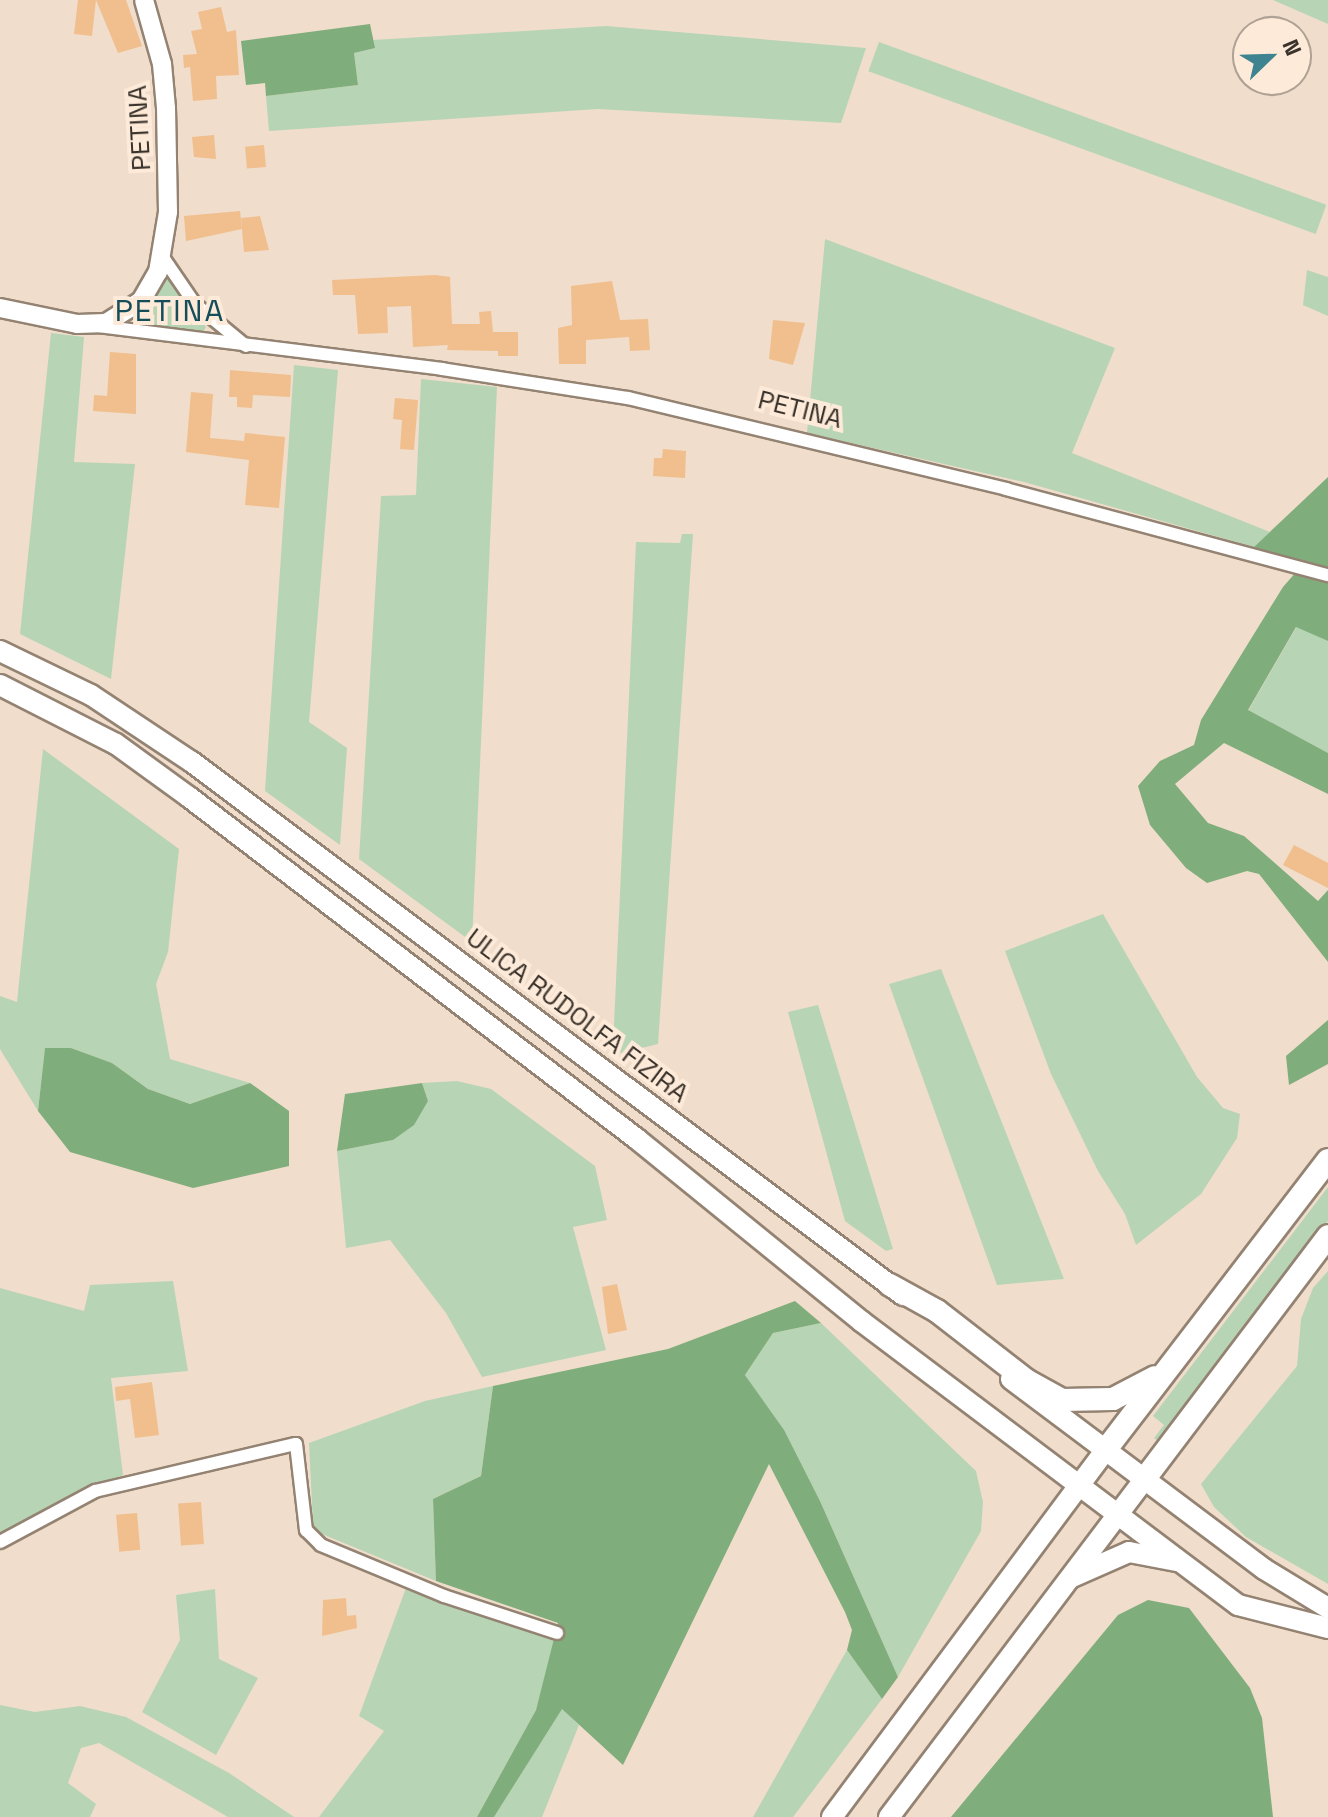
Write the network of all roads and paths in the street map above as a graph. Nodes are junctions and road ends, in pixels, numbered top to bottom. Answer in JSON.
{"nodes":[{"id":1,"x":144,"y":0,"type":"edge"},
{"id":2,"x":162,"y":256,"type":"junction"},
{"id":3,"x":0,"y":308,"type":"edge"},
{"id":4,"x":91,"y":325,"type":"junction"},
{"id":5,"x":249,"y":347,"type":"junction"},
{"id":6,"x":1328,"y":575,"type":"edge"},
{"id":7,"x":0,"y":651,"type":"edge"},
{"id":8,"x":0,"y":685,"type":"edge"},
{"id":9,"x":1328,"y":1160,"type":"edge"},
{"id":10,"x":1328,"y":1236,"type":"edge"},
{"id":11,"x":890,"y":1285,"type":"junction"},
{"id":12,"x":1170,"y":1368,"type":"junction"},
{"id":13,"x":1104,"y":1452,"type":"junction"},
{"id":14,"x":1143,"y":1481,"type":"junction"},
{"id":15,"x":1081,"y":1483,"type":"junction"},
{"id":16,"x":1119,"y":1512,"type":"junction"},
{"id":17,"x":0,"y":1542,"type":"edge"},
{"id":18,"x":1190,"y":1566,"type":"junction"},
{"id":19,"x":1068,"y":1579,"type":"junction"},
{"id":20,"x":1328,"y":1608,"type":"edge"},
{"id":21,"x":1328,"y":1628,"type":"edge"},
{"id":22,"x":557,"y":1633,"type":"dead end"},
{"id":23,"x":832,"y":1817,"type":"edge"},
{"id":24,"x":889,"y":1817,"type":"edge"}],
"edges":[{"from":1,"to":2,"type":"street","name":"PETINA"},
{"from":2,"to":4,"type":"street","name":"PETINA"},
{"from":2,"to":5,"type":"street"},
{"from":3,"to":4,"type":"street","name":"PETINA"},
{"from":4,"to":5,"type":"street","name":"PETINA"},
{"from":5,"to":6,"type":"street","name":"PETINA"},
{"from":7,"to":11,"type":"main road","name":"ULICA RUDOLFA FIZIRA"},
{"from":8,"to":15,"type":"main road"},
{"from":9,"to":12,"type":"highway"},
{"from":10,"to":14,"type":"highway"},
{"from":11,"to":12,"type":"highway"},
{"from":11,"to":13,"type":"main road","name":"ULICA RUDOLFA FIZIRA"},
{"from":12,"to":13,"type":"highway"},
{"from":13,"to":14,"type":"main road","name":"ULICA RUDOLFA FIZIRA"},
{"from":13,"to":15,"type":"main road"},
{"from":14,"to":16,"type":"main road"},
{"from":14,"to":20,"type":"main road","name":"ULICA RUDOLFA FIZIRA"},
{"from":15,"to":16,"type":"main road"},
{"from":15,"to":23,"type":"main road"},
{"from":16,"to":18,"type":"main road"},
{"from":16,"to":19,"type":"main road"},
{"from":17,"to":22,"type":"street"},
{"from":18,"to":19,"type":"main road"},
{"from":18,"to":21,"type":"main road"},
{"from":19,"to":24,"type":"main road"}]}
